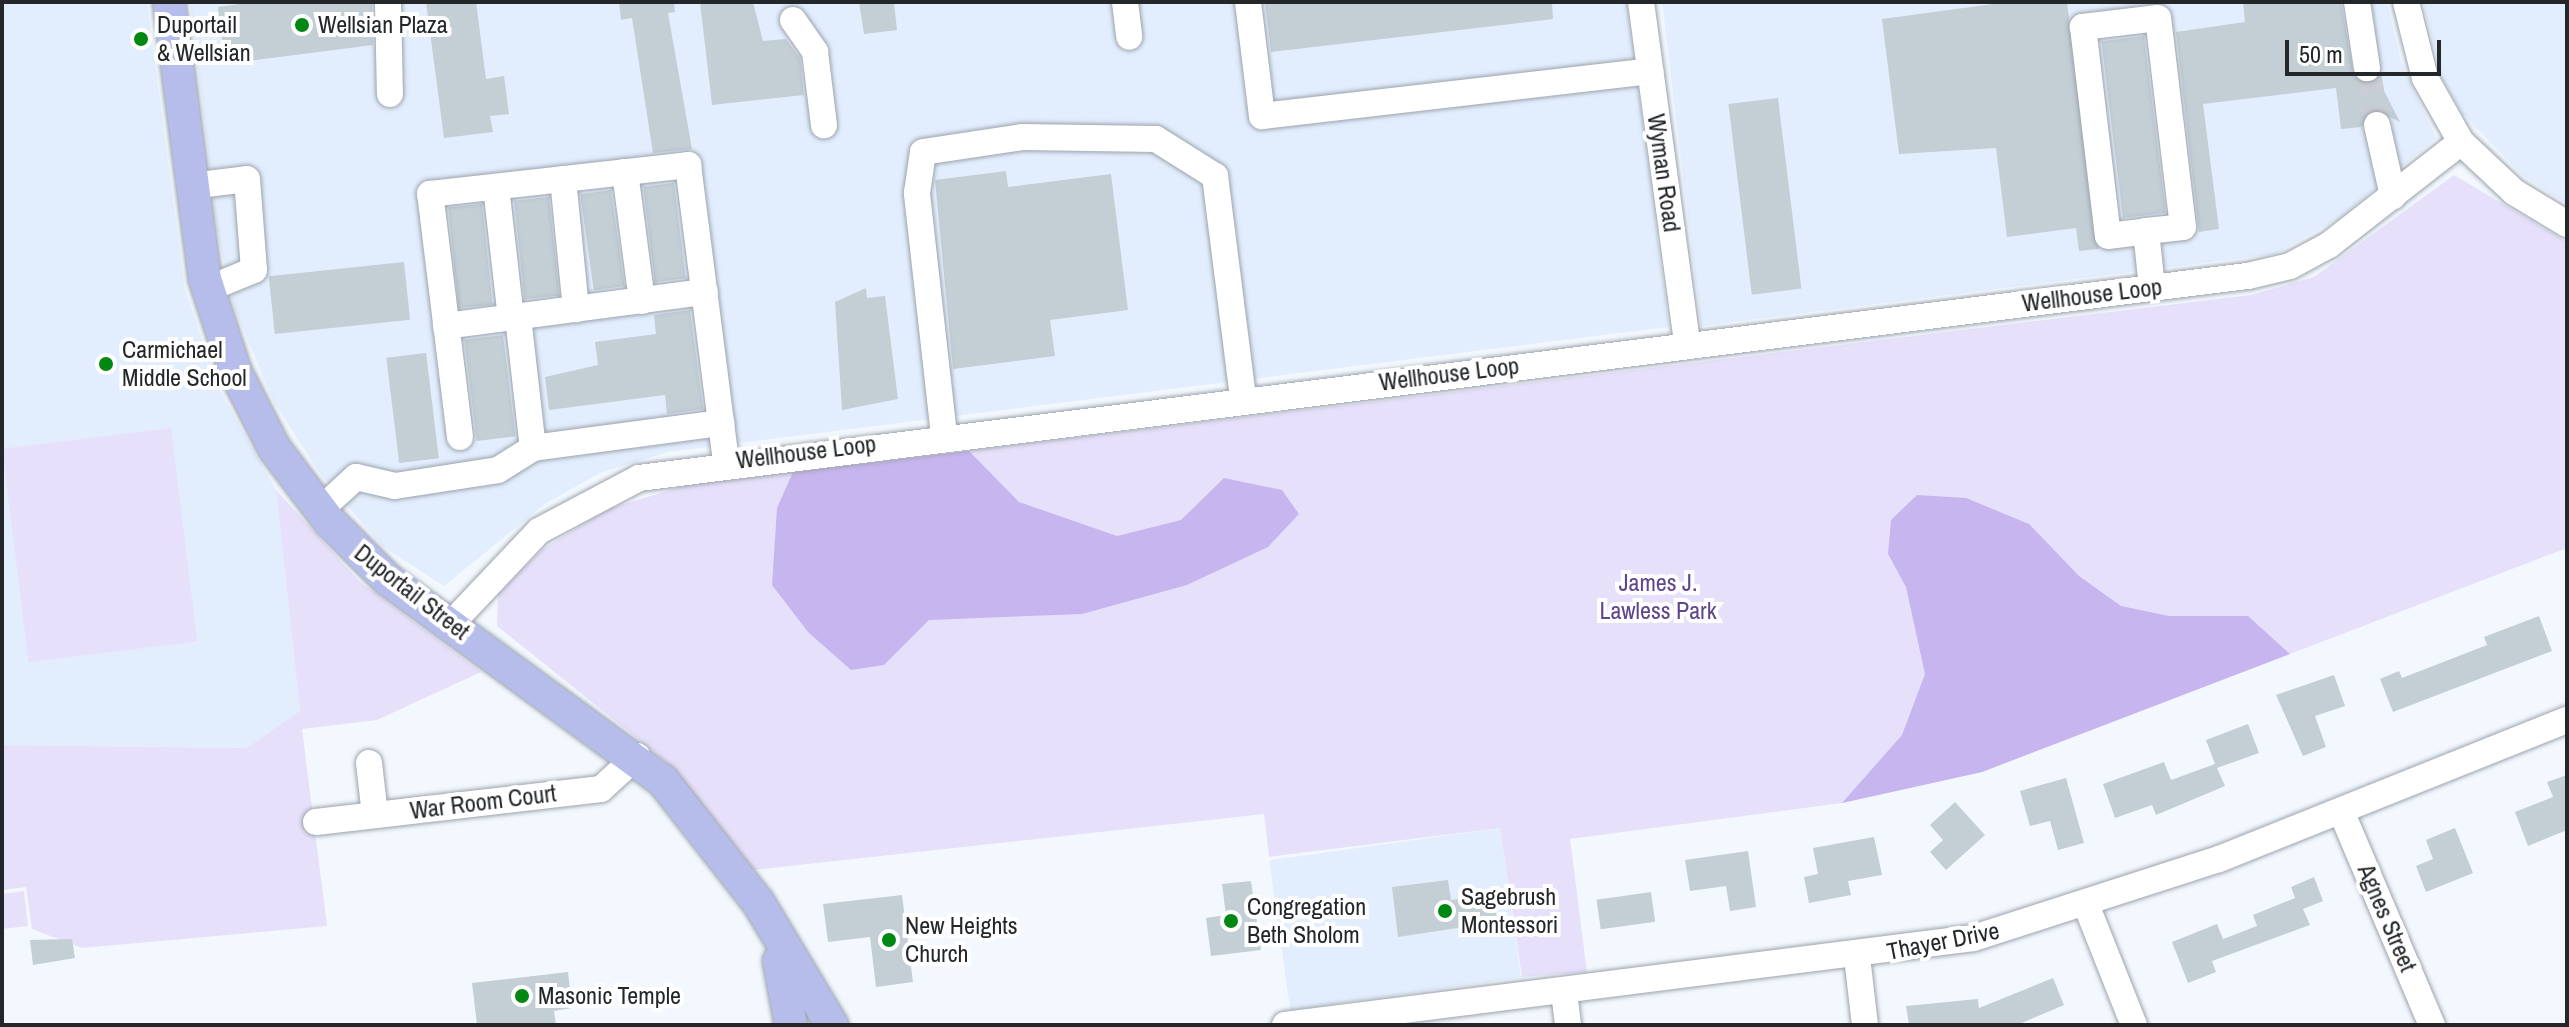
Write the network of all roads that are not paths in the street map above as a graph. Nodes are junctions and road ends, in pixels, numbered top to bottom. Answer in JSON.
{"nodes":[{"id":1,"x":169,"y":2,"type":"edge"},
{"id":2,"x":388,"y":2,"type":"edge"},
{"id":3,"x":1125,"y":2,"type":"edge"},
{"id":4,"x":1248,"y":2,"type":"edge"},
{"id":5,"x":1641,"y":2,"type":"edge"},
{"id":6,"x":2357,"y":2,"type":"edge"},
{"id":7,"x":2406,"y":2,"type":"edge"},
{"id":8,"x":793,"y":20,"type":"dead end"},
{"id":9,"x":1129,"y":37,"type":"dead end"},
{"id":10,"x":2367,"y":68,"type":"tunnel mouth"},
{"id":11,"x":1650,"y":71,"type":"junction"},
{"id":12,"x":390,"y":94,"type":"dead end"},
{"id":13,"x":824,"y":125,"type":"dead end"},
{"id":14,"x":2377,"y":125,"type":"tunnel mouth"},
{"id":15,"x":2461,"y":142,"type":"junction"},
{"id":16,"x":625,"y":172,"type":"junction"},
{"id":17,"x":563,"y":179,"type":"junction"},
{"id":18,"x":191,"y":186,"type":"junction"},
{"id":19,"x":496,"y":187,"type":"junction"},
{"id":20,"x":2393,"y":196,"type":"junction"},
{"id":21,"x":2567,"y":224,"type":"edge"},
{"id":22,"x":2146,"y":231,"type":"junction"},
{"id":23,"x":2152,"y":288,"type":"junction"},
{"id":24,"x":208,"y":289,"type":"junction"},
{"id":25,"x":705,"y":292,"type":"junction"},
{"id":26,"x":642,"y":301,"type":"junction"},
{"id":27,"x":576,"y":309,"type":"junction"},
{"id":28,"x":515,"y":317,"type":"junction"},
{"id":29,"x":446,"y":326,"type":"junction"},
{"id":30,"x":1687,"y":344,"type":"junction"},
{"id":31,"x":1243,"y":399,"type":"junction"},
{"id":32,"x":721,"y":423,"type":"junction"},
{"id":33,"x":944,"y":435,"type":"junction"},
{"id":34,"x":460,"y":437,"type":"dead end"},
{"id":35,"x":533,"y":448,"type":"junction"},
{"id":36,"x":726,"y":462,"type":"junction"},
{"id":37,"x":320,"y":510,"type":"junction"},
{"id":38,"x":450,"y":625,"type":"junction"},
{"id":39,"x":2567,"y":720,"type":"edge"},
{"id":40,"x":637,"y":756,"type":"junction"},
{"id":41,"x":369,"y":763,"type":"dead end"},
{"id":42,"x":2341,"y":811,"type":"junction"},
{"id":43,"x":375,"y":815,"type":"junction"},
{"id":44,"x":316,"y":822,"type":"dead end"},
{"id":45,"x":732,"y":865,"type":"junction"},
{"id":46,"x":2087,"y":907,"type":"junction"},
{"id":47,"x":1857,"y":957,"type":"junction"},
{"id":48,"x":1564,"y":992,"type":"junction"},
{"id":49,"x":791,"y":1025,"type":"edge"},
{"id":50,"x":832,"y":1025,"type":"edge"},
{"id":51,"x":1285,"y":1025,"type":"edge"},
{"id":52,"x":1568,"y":1025,"type":"edge"},
{"id":53,"x":1865,"y":1025,"type":"edge"},
{"id":54,"x":2134,"y":1025,"type":"edge"},
{"id":55,"x":2432,"y":1025,"type":"edge"}],
"edges":[{"from":1,"to":18,"type":"main road","name":"Duportail Street"},
{"from":2,"to":12,"type":"street"},
{"from":3,"to":9,"type":"street"},
{"from":4,"to":11,"type":"street"},
{"from":5,"to":11,"type":"street","name":"Wyman Road"},
{"from":6,"to":10,"type":"street"},
{"from":7,"to":15,"type":"street"},
{"from":8,"to":13,"type":"street"},
{"from":11,"to":30,"type":"street","name":"Wyman Road"},
{"from":14,"to":20,"type":"street"},
{"from":15,"to":20,"type":"street","name":"Wellhouse Loop"},
{"from":15,"to":21,"type":"street"},
{"from":16,"to":17,"type":"street"},
{"from":16,"to":25,"type":"street"},
{"from":16,"to":26,"type":"street"},
{"from":17,"to":19,"type":"street"},
{"from":17,"to":27,"type":"street"},
{"from":18,"to":24,"type":"main road","name":"Duportail Street"},
{"from":18,"to":24,"type":"street"},
{"from":19,"to":28,"type":"street"},
{"from":19,"to":29,"type":"street"},
{"from":20,"to":23,"type":"street","name":"Wellhouse Loop"},
{"from":22,"to":22,"type":"street"},
{"from":22,"to":23,"type":"street"},
{"from":23,"to":30,"type":"street","name":"Wellhouse Loop"},
{"from":24,"to":37,"type":"main road","name":"Duportail Street"},
{"from":25,"to":26,"type":"street"},
{"from":25,"to":32,"type":"street"},
{"from":26,"to":27,"type":"street"},
{"from":27,"to":28,"type":"street"},
{"from":28,"to":29,"type":"street"},
{"from":28,"to":35,"type":"street"},
{"from":29,"to":34,"type":"street"},
{"from":30,"to":31,"type":"street","name":"Wellhouse Loop"},
{"from":31,"to":33,"type":"street","name":"Wellhouse Loop"},
{"from":31,"to":33,"type":"street"},
{"from":32,"to":35,"type":"street"},
{"from":32,"to":36,"type":"street"},
{"from":33,"to":36,"type":"street","name":"Wellhouse Loop"},
{"from":35,"to":37,"type":"street"},
{"from":36,"to":38,"type":"street","name":"Wellhouse Loop"},
{"from":37,"to":38,"type":"main road","name":"Duportail Street"},
{"from":38,"to":40,"type":"main road","name":"Duportail Street"},
{"from":39,"to":42,"type":"street","name":"Thayer Drive"},
{"from":40,"to":43,"type":"street","name":"War Room Court"},
{"from":40,"to":45,"type":"main road","name":"Duportail Street"},
{"from":41,"to":43,"type":"street"},
{"from":42,"to":46,"type":"street","name":"Thayer Drive"},
{"from":42,"to":55,"type":"street","name":"Agnes Street"},
{"from":43,"to":44,"type":"street","name":"War Room Court"},
{"from":45,"to":49,"type":"main road","name":"Duportail Street"},
{"from":45,"to":50,"type":"main road","name":"Duportail Street"},
{"from":46,"to":47,"type":"street","name":"Thayer Drive"},
{"from":46,"to":54,"type":"street"},
{"from":47,"to":48,"type":"street","name":"Thayer Drive"},
{"from":47,"to":53,"type":"street"},
{"from":48,"to":51,"type":"street","name":"Thayer Drive"},
{"from":48,"to":52,"type":"street"}]}
